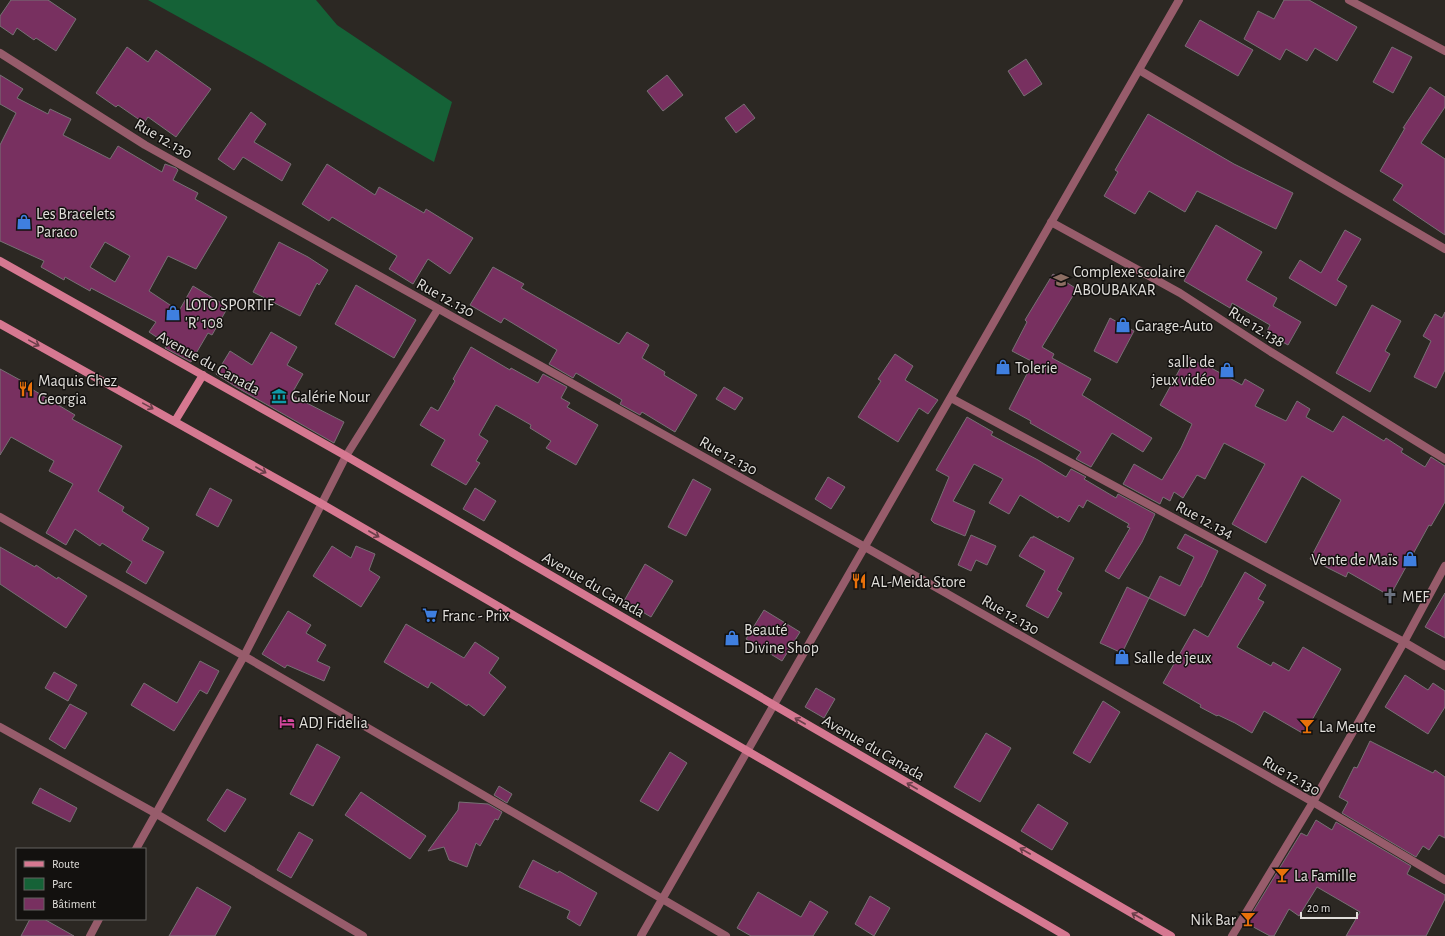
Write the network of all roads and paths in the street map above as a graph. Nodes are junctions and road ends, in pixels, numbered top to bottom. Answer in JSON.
{"nodes":[{"id":1,"x":1179,"y":0,"type":"edge"},
{"id":2,"x":1349,"y":0,"type":"edge"},
{"id":3,"x":1445,"y":51,"type":"edge"},
{"id":4,"x":0,"y":53,"type":"edge"},
{"id":5,"x":1139,"y":70,"type":"junction"},
{"id":6,"x":1051,"y":222,"type":"junction"},
{"id":7,"x":1445,"y":249,"type":"edge"},
{"id":8,"x":0,"y":260,"type":"edge"},
{"id":9,"x":438,"y":309,"type":"junction"},
{"id":10,"x":0,"y":324,"type":"edge"},
{"id":11,"x":203,"y":375,"type":"junction"},
{"id":12,"x":951,"y":398,"type":"junction"},
{"id":13,"x":175,"y":421,"type":"junction"},
{"id":14,"x":346,"y":456,"type":"junction"},
{"id":15,"x":1445,"y":459,"type":"edge"},
{"id":16,"x":322,"y":504,"type":"junction"},
{"id":17,"x":0,"y":517,"type":"edge"},
{"id":18,"x":865,"y":547,"type":"junction"},
{"id":19,"x":1445,"y":566,"type":"edge"},
{"id":20,"x":1404,"y":642,"type":"junction"},
{"id":21,"x":244,"y":656,"type":"junction"},
{"id":22,"x":1445,"y":666,"type":"edge"},
{"id":23,"x":774,"y":706,"type":"junction"},
{"id":24,"x":0,"y":727,"type":"edge"},
{"id":25,"x":747,"y":752,"type":"junction"},
{"id":26,"x":1313,"y":802,"type":"junction"},
{"id":27,"x":155,"y":813,"type":"junction"},
{"id":28,"x":137,"y":848,"type":"edge"},
{"id":29,"x":1445,"y":880,"type":"edge"},
{"id":30,"x":662,"y":899,"type":"junction"},
{"id":31,"x":98,"y":920,"type":"edge"},
{"id":32,"x":90,"y":936,"type":"edge"},
{"id":33,"x":363,"y":936,"type":"edge"},
{"id":34,"x":641,"y":936,"type":"edge"},
{"id":35,"x":726,"y":936,"type":"edge"},
{"id":36,"x":1066,"y":936,"type":"edge"},
{"id":37,"x":1171,"y":936,"type":"edge"},
{"id":38,"x":1232,"y":936,"type":"edge"}],
"edges":[{"from":1,"to":5,"type":"street"},
{"from":2,"to":3,"type":"street"},
{"from":4,"to":9,"type":"street","name":"Rue 12.130"},
{"from":5,"to":6,"type":"street"},
{"from":5,"to":7,"type":"street"},
{"from":6,"to":12,"type":"street"},
{"from":6,"to":15,"type":"street","name":"Rue 12.138"},
{"from":8,"to":11,"type":"main road","name":"Avenue du Canada"},
{"from":9,"to":14,"type":"street"},
{"from":9,"to":18,"type":"street","name":"Rue 12.130"},
{"from":10,"to":13,"type":"main road","one_way":true},
{"from":11,"to":13,"type":"main road"},
{"from":11,"to":14,"type":"main road","name":"Avenue du Canada"},
{"from":12,"to":18,"type":"street"},
{"from":12,"to":20,"type":"street","name":"Rue 12.134"},
{"from":13,"to":16,"type":"main road","one_way":true},
{"from":14,"to":16,"type":"street"},
{"from":14,"to":23,"type":"main road","name":"Avenue du Canada"},
{"from":16,"to":21,"type":"street"},
{"from":16,"to":25,"type":"main road","one_way":true},
{"from":17,"to":21,"type":"street"},
{"from":18,"to":23,"type":"street"},
{"from":18,"to":26,"type":"street","name":"Rue 12.130"},
{"from":19,"to":20,"type":"street"},
{"from":20,"to":22,"type":"street","name":"Rue 12.134"},
{"from":20,"to":26,"type":"street"},
{"from":21,"to":27,"type":"street"},
{"from":21,"to":30,"type":"street"},
{"from":23,"to":25,"type":"street"},
{"from":37,"to":23,"type":"main road","name":"Avenue du Canada","one_way":true},
{"from":24,"to":27,"type":"street"},
{"from":25,"to":30,"type":"street"},
{"from":25,"to":36,"type":"main road"},
{"from":26,"to":29,"type":"street","name":"Rue 12.130"},
{"from":26,"to":38,"type":"street"},
{"from":27,"to":28,"type":"street"},
{"from":27,"to":33,"type":"street"},
{"from":30,"to":34,"type":"street"},
{"from":30,"to":35,"type":"street"},
{"from":31,"to":32,"type":"street"}]}
